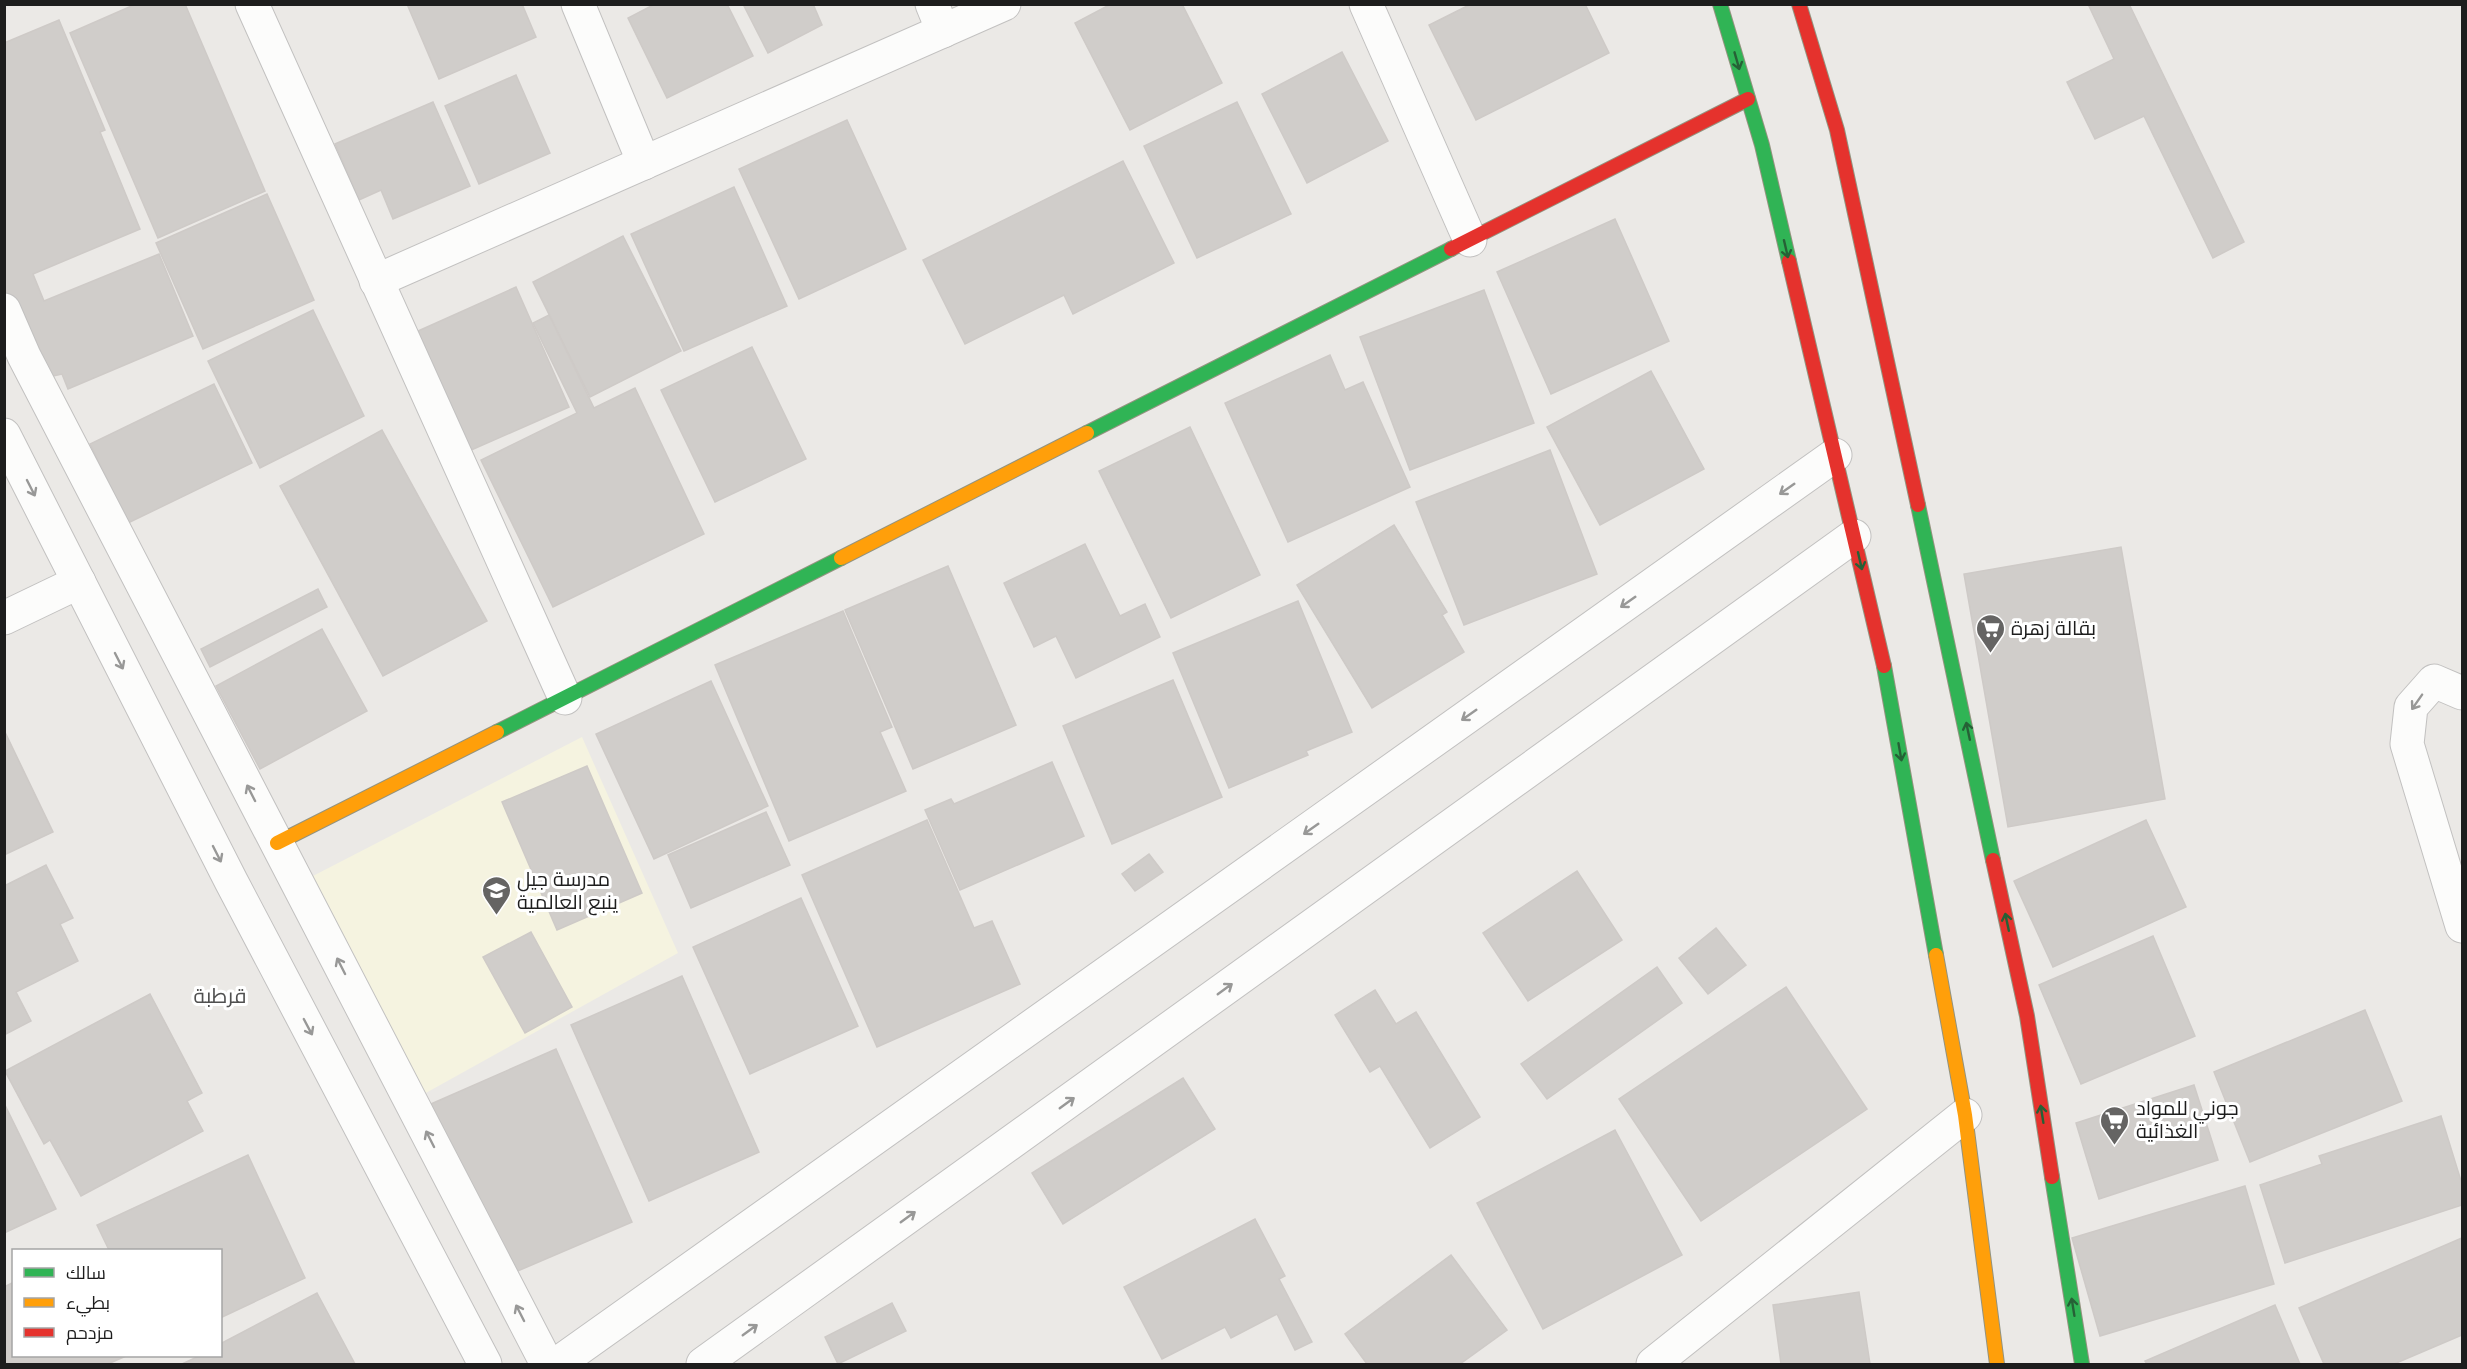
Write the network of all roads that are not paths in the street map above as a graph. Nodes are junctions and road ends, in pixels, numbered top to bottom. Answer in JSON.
{"nodes":[{"id":1,"x":252,"y":4,"type":"edge"},
{"id":2,"x":578,"y":4,"type":"edge"},
{"id":3,"x":1004,"y":4,"type":"edge"},
{"id":4,"x":1366,"y":4,"type":"edge"},
{"id":5,"x":1720,"y":4,"type":"edge"},
{"id":6,"x":1800,"y":4,"type":"edge"},
{"id":7,"x":938,"y":18,"type":"edge"},
{"id":8,"x":1748,"y":99,"type":"junction"},
{"id":9,"x":644,"y":163,"type":"junction"},
{"id":10,"x":1470,"y":240,"type":"junction"},
{"id":11,"x":376,"y":281,"type":"junction"},
{"id":12,"x":4,"y":310,"type":"edge"},
{"id":13,"x":4,"y":435,"type":"edge"},
{"id":14,"x":1835,"y":455,"type":"junction"},
{"id":15,"x":1854,"y":536,"type":"junction"},
{"id":16,"x":79,"y":582,"type":"junction"},
{"id":17,"x":4,"y":618,"type":"edge"},
{"id":18,"x":2463,"y":693,"type":"edge"},
{"id":19,"x":565,"y":698,"type":"junction"},
{"id":20,"x":277,"y":843,"type":"junction"},
{"id":21,"x":2463,"y":926,"type":"edge"},
{"id":22,"x":1965,"y":1115,"type":"junction"},
{"id":23,"x":1669,"y":1358,"type":"edge"},
{"id":24,"x":485,"y":1365,"type":"edge"},
{"id":25,"x":547,"y":1365,"type":"edge"},
{"id":26,"x":557,"y":1365,"type":"edge"},
{"id":27,"x":703,"y":1365,"type":"edge"},
{"id":28,"x":1997,"y":1365,"type":"edge"},
{"id":29,"x":2082,"y":1365,"type":"edge"}],
"edges":[{"from":1,"to":11,"type":"street"},
{"from":2,"to":9,"type":"street"},
{"from":3,"to":7,"type":"street"},
{"from":4,"to":10,"type":"street"},
{"from":5,"to":8,"type":"street","one_way":true},
{"from":29,"to":6,"type":"street","one_way":true},
{"from":7,"to":9,"type":"street"},
{"from":8,"to":10,"type":"street"},
{"from":8,"to":14,"type":"street","one_way":true},
{"from":9,"to":11,"type":"street"},
{"from":10,"to":19,"type":"street"},
{"from":11,"to":19,"type":"street"},
{"from":20,"to":12,"type":"street","one_way":true},
{"from":13,"to":16,"type":"street","one_way":true},
{"from":14,"to":15,"type":"street"},
{"from":14,"to":26,"type":"street","one_way":true},
{"from":15,"to":22,"type":"street","one_way":true},
{"from":27,"to":15,"type":"street","one_way":true},
{"from":16,"to":17,"type":"street"},
{"from":16,"to":24,"type":"street","one_way":true},
{"from":18,"to":21,"type":"street","one_way":true},
{"from":19,"to":20,"type":"street"},
{"from":25,"to":20,"type":"street","one_way":true},
{"from":22,"to":23,"type":"street"},
{"from":22,"to":28,"type":"street"}]}
